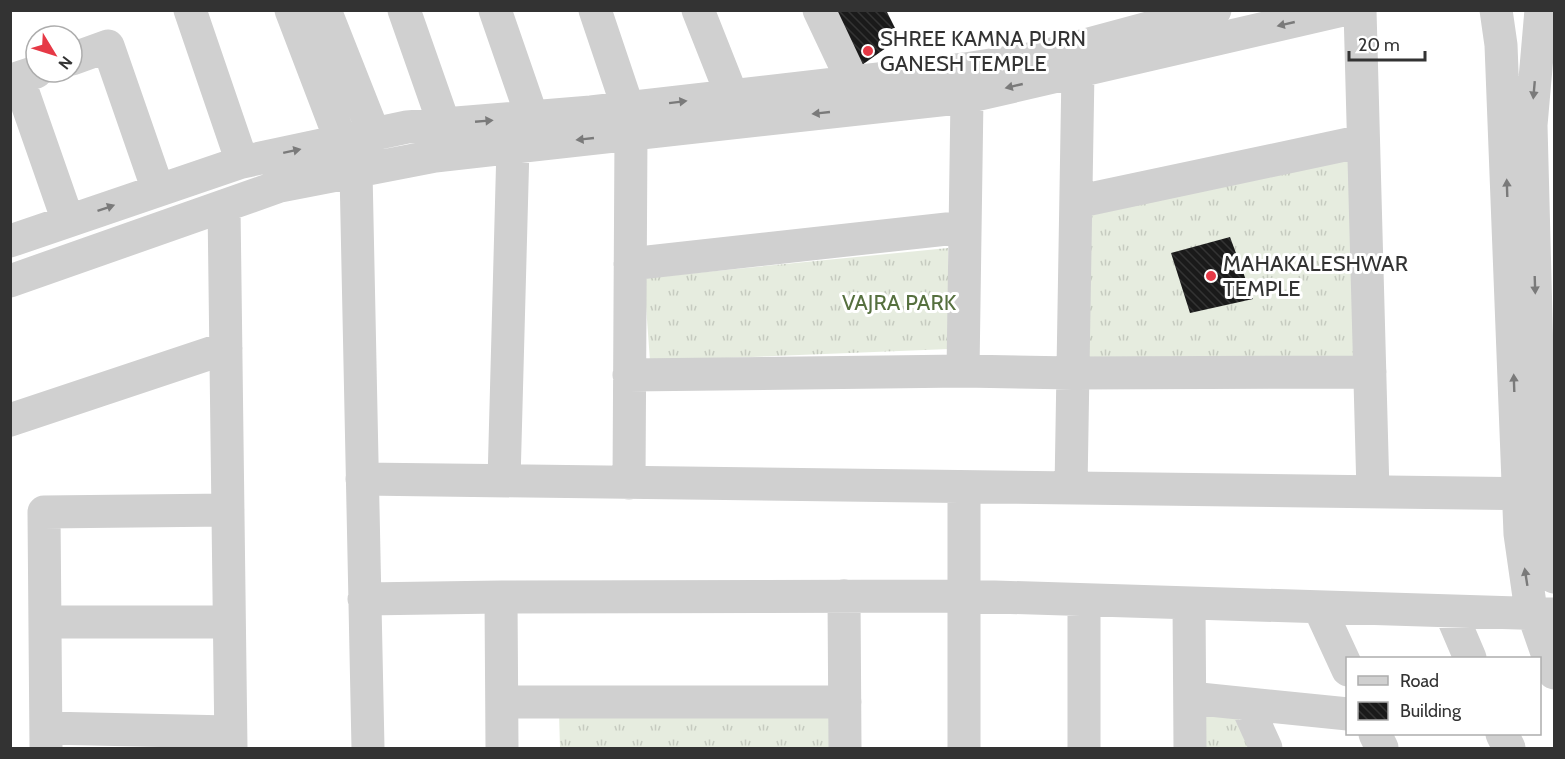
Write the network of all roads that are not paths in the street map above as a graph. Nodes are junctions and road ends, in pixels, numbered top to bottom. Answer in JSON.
{"nodes":[{"id":1,"x":190,"y":10,"type":"edge"},
{"id":2,"x":291,"y":10,"type":"edge"},
{"id":3,"x":325,"y":10,"type":"edge"},
{"id":4,"x":404,"y":10,"type":"edge"},
{"id":5,"x":495,"y":10,"type":"edge"},
{"id":6,"x":594,"y":10,"type":"edge"},
{"id":7,"x":698,"y":10,"type":"edge"},
{"id":8,"x":819,"y":10,"type":"edge"},
{"id":9,"x":1215,"y":10,"type":"edge"},
{"id":10,"x":1343,"y":10,"type":"edge"},
{"id":11,"x":1360,"y":10,"type":"edge"},
{"id":12,"x":1496,"y":10,"type":"edge"},
{"id":13,"x":1541,"y":10,"type":"edge"},
{"id":14,"x":84,"y":55,"type":"edge"},
{"id":15,"x":1078,"y":71,"type":"junction"},
{"id":16,"x":24,"y":76,"type":"edge"},
{"id":17,"x":853,"y":82,"type":"junction"},
{"id":18,"x":732,"y":96,"type":"junction"},
{"id":19,"x":967,"y":97,"type":"junction"},
{"id":20,"x":532,"y":117,"type":"junction"},
{"id":21,"x":630,"y":121,"type":"junction"},
{"id":22,"x":444,"y":124,"type":"junction"},
{"id":23,"x":374,"y":134,"type":"junction"},
{"id":24,"x":341,"y":141,"type":"junction"},
{"id":25,"x":1363,"y":141,"type":"junction"},
{"id":26,"x":513,"y":147,"type":"junction"},
{"id":27,"x":242,"y":162,"type":"junction"},
{"id":28,"x":356,"y":171,"type":"junction"},
{"id":29,"x":158,"y":190,"type":"junction"},
{"id":30,"x":1076,"y":202,"type":"junction"},
{"id":31,"x":224,"y":206,"type":"junction"},
{"id":32,"x":68,"y":222,"type":"junction"},
{"id":33,"x":965,"y":227,"type":"junction"},
{"id":34,"x":10,"y":241,"type":"edge"},
{"id":35,"x":630,"y":264,"type":"junction"},
{"id":36,"x":10,"y":281,"type":"edge"},
{"id":37,"x":226,"y":348,"type":"junction"},
{"id":38,"x":963,"y":371,"type":"junction"},
{"id":39,"x":1370,"y":372,"type":"junction"},
{"id":40,"x":1073,"y":373,"type":"junction"},
{"id":41,"x":629,"y":375,"type":"junction"},
{"id":42,"x":10,"y":420,"type":"edge"},
{"id":43,"x":362,"y":479,"type":"junction"},
{"id":44,"x":504,"y":481,"type":"junction"},
{"id":45,"x":629,"y":483,"type":"junction"},
{"id":46,"x":964,"y":487,"type":"junction"},
{"id":47,"x":1071,"y":488,"type":"junction"},
{"id":48,"x":1373,"y":492,"type":"junction"},
{"id":49,"x":1532,"y":494,"type":"junction"},
{"id":50,"x":228,"y":510,"type":"junction"},
{"id":51,"x":1554,"y":577,"type":"edge"},
{"id":52,"x":844,"y":596,"type":"junction"},
{"id":53,"x":964,"y":596,"type":"junction"},
{"id":54,"x":501,"y":597,"type":"junction"},
{"id":55,"x":364,"y":599,"type":"junction"},
{"id":56,"x":1084,"y":600,"type":"junction"},
{"id":57,"x":1189,"y":603,"type":"junction"},
{"id":58,"x":1319,"y":607,"type":"junction"},
{"id":59,"x":1450,"y":611,"type":"junction"},
{"id":60,"x":1544,"y":614,"type":"edge"},
{"id":61,"x":45,"y":622,"type":"junction"},
{"id":62,"x":229,"y":622,"type":"junction"},
{"id":63,"x":1470,"y":657,"type":"edge"},
{"id":64,"x":1346,"y":668,"type":"edge"},
{"id":65,"x":1554,"y":673,"type":"edge"},
{"id":66,"x":1190,"y":698,"type":"junction"},
{"id":67,"x":502,"y":702,"type":"junction"},
{"id":68,"x":844,"y":702,"type":"junction"},
{"id":69,"x":1246,"y":704,"type":"junction"},
{"id":70,"x":1346,"y":714,"type":"edge"},
{"id":71,"x":46,"y":738,"type":"edge"},
{"id":72,"x":231,"y":740,"type":"edge"},
{"id":73,"x":368,"y":748,"type":"edge"},
{"id":74,"x":502,"y":748,"type":"edge"},
{"id":75,"x":845,"y":748,"type":"edge"},
{"id":76,"x":964,"y":748,"type":"edge"},
{"id":77,"x":1084,"y":748,"type":"edge"},
{"id":78,"x":1190,"y":748,"type":"edge"},
{"id":79,"x":1266,"y":748,"type":"edge"}],
"edges":[{"from":1,"to":27,"type":"street"},
{"from":2,"to":24,"type":"street"},
{"from":3,"to":23,"type":"street"},
{"from":4,"to":22,"type":"street"},
{"from":5,"to":20,"type":"street"},
{"from":6,"to":21,"type":"street"},
{"from":7,"to":18,"type":"street"},
{"from":8,"to":17,"type":"street"},
{"from":9,"to":17,"type":"street"},
{"from":10,"to":15,"type":"street","one_way":true},
{"from":11,"to":25,"type":"street"},
{"from":49,"to":12,"type":"street","one_way":true},
{"from":13,"to":49,"type":"street","one_way":true},
{"from":14,"to":29,"type":"street"},
{"from":15,"to":19,"type":"street","one_way":true},
{"from":15,"to":30,"type":"street"},
{"from":16,"to":32,"type":"street"},
{"from":17,"to":18,"type":"street"},
{"from":21,"to":18,"type":"street","one_way":true},
{"from":19,"to":21,"type":"street","one_way":true},
{"from":19,"to":33,"type":"street"},
{"from":20,"to":21,"type":"street"},
{"from":22,"to":20,"type":"street","one_way":true},
{"from":21,"to":26,"type":"street","one_way":true},
{"from":21,"to":35,"type":"street"},
{"from":22,"to":23,"type":"street"},
{"from":23,"to":24,"type":"street"},
{"from":23,"to":28,"type":"street"},
{"from":27,"to":24,"type":"street","one_way":true},
{"from":24,"to":28,"type":"street"},
{"from":25,"to":30,"type":"street"},
{"from":25,"to":39,"type":"street"},
{"from":26,"to":28,"type":"street"},
{"from":26,"to":44,"type":"street"},
{"from":27,"to":29,"type":"street"},
{"from":28,"to":31,"type":"street"},
{"from":28,"to":43,"type":"street"},
{"from":32,"to":29,"type":"street","one_way":true},
{"from":30,"to":40,"type":"street"},
{"from":31,"to":36,"type":"street"},
{"from":31,"to":37,"type":"street"},
{"from":32,"to":34,"type":"street"},
{"from":33,"to":35,"type":"street"},
{"from":33,"to":38,"type":"street"},
{"from":35,"to":41,"type":"street"},
{"from":37,"to":42,"type":"street"},
{"from":37,"to":50,"type":"street"},
{"from":38,"to":40,"type":"street"},
{"from":38,"to":41,"type":"street"},
{"from":39,"to":40,"type":"street"},
{"from":39,"to":48,"type":"street"},
{"from":40,"to":47,"type":"street"},
{"from":41,"to":45,"type":"street"},
{"from":43,"to":44,"type":"street"},
{"from":43,"to":55,"type":"street"},
{"from":44,"to":45,"type":"street"},
{"from":45,"to":46,"type":"street"},
{"from":46,"to":47,"type":"street"},
{"from":46,"to":53,"type":"street"},
{"from":47,"to":48,"type":"street"},
{"from":48,"to":49,"type":"street"},
{"from":49,"to":51,"type":"street"},
{"from":60,"to":49,"type":"street","one_way":true},
{"from":50,"to":61,"type":"street"},
{"from":50,"to":62,"type":"street"},
{"from":52,"to":53,"type":"street"},
{"from":52,"to":54,"type":"street"},
{"from":52,"to":68,"type":"street"},
{"from":53,"to":56,"type":"street"},
{"from":53,"to":76,"type":"street"},
{"from":54,"to":55,"type":"street"},
{"from":54,"to":67,"type":"street"},
{"from":55,"to":73,"type":"street"},
{"from":56,"to":57,"type":"street"},
{"from":56,"to":77,"type":"street"},
{"from":57,"to":58,"type":"street"},
{"from":57,"to":66,"type":"street"},
{"from":58,"to":59,"type":"street"},
{"from":58,"to":64,"type":"street"},
{"from":59,"to":60,"type":"street"},
{"from":59,"to":63,"type":"street"},
{"from":60,"to":65,"type":"street"},
{"from":61,"to":62,"type":"street"},
{"from":61,"to":71,"type":"street"},
{"from":62,"to":72,"type":"street"},
{"from":66,"to":69,"type":"street"},
{"from":66,"to":78,"type":"street"},
{"from":67,"to":68,"type":"street"},
{"from":67,"to":74,"type":"street"},
{"from":68,"to":75,"type":"street"},
{"from":69,"to":70,"type":"street"},
{"from":69,"to":79,"type":"street"},
{"from":71,"to":72,"type":"street"}]}
